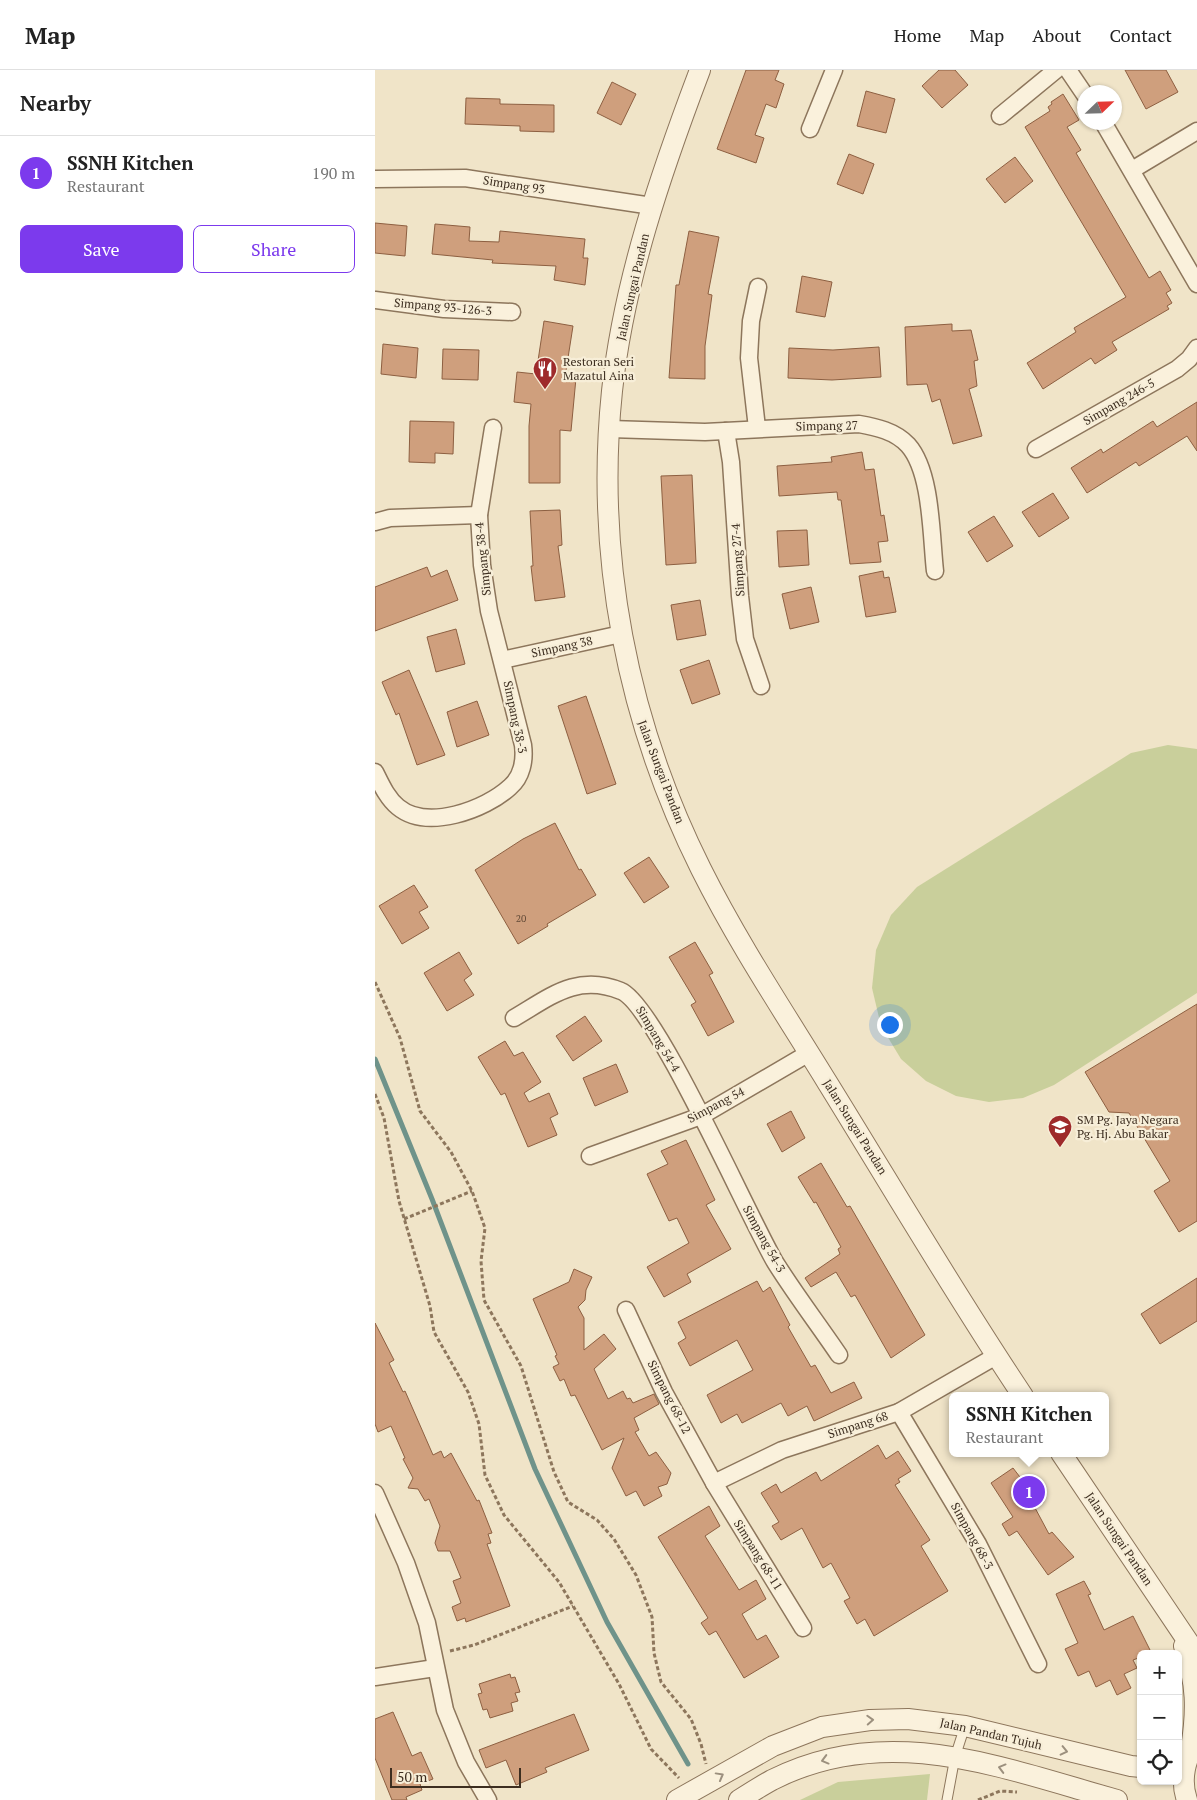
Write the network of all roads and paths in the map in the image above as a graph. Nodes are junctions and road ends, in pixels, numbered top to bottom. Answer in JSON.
{"nodes":[{"id":1,"x":700,"y":70,"type":"edge"},
{"id":2,"x":834,"y":70,"type":"edge"},
{"id":3,"x":1056,"y":70,"type":"edge"},
{"id":4,"x":1068,"y":70,"type":"edge"},
{"id":5,"x":1078,"y":85,"type":"edge"},
{"id":6,"x":1001,"y":116,"type":"dead end"},
{"id":7,"x":810,"y":129,"type":"dead end"},
{"id":8,"x":1108,"y":130,"type":"edge"},
{"id":9,"x":1197,"y":131,"type":"edge"},
{"id":10,"x":1133,"y":170,"type":"junction"},
{"id":11,"x":375,"y":179,"type":"edge"},
{"id":12,"x":652,"y":206,"type":"junction"},
{"id":13,"x":1197,"y":284,"type":"edge"},
{"id":14,"x":758,"y":287,"type":"dead end"},
{"id":15,"x":375,"y":300,"type":"edge"},
{"id":16,"x":512,"y":312,"type":"dead end"},
{"id":17,"x":1197,"y":348,"type":"edge"},
{"id":18,"x":493,"y":428,"type":"dead end"},
{"id":19,"x":610,"y":428,"type":"junction"},
{"id":20,"x":757,"y":428,"type":"junction"},
{"id":21,"x":726,"y":431,"type":"junction"},
{"id":22,"x":1036,"y":449,"type":"dead end"},
{"id":23,"x":479,"y":515,"type":"junction"},
{"id":24,"x":375,"y":522,"type":"edge"},
{"id":25,"x":935,"y":571,"type":"dead end"},
{"id":26,"x":621,"y":634,"type":"junction"},
{"id":27,"x":502,"y":660,"type":"junction"},
{"id":28,"x":761,"y":686,"type":"dead end"},
{"id":29,"x":375,"y":772,"type":"edge"},
{"id":30,"x":375,"y":982,"type":"edge"},
{"id":31,"x":513,"y":1018,"type":"dead end"},
{"id":32,"x":809,"y":1053,"type":"junction"},
{"id":33,"x":375,"y":1094,"type":"edge"},
{"id":34,"x":701,"y":1116,"type":"junction"},
{"id":35,"x":590,"y":1156,"type":"dead end"},
{"id":36,"x":472,"y":1191,"type":"junction"},
{"id":37,"x":404,"y":1219,"type":"junction"},
{"id":38,"x":626,"y":1310,"type":"dead end"},
{"id":39,"x":839,"y":1355,"type":"dead end"},
{"id":40,"x":996,"y":1356,"type":"junction"},
{"id":41,"x":1020,"y":1392,"type":"edge"},
{"id":42,"x":899,"y":1412,"type":"junction"},
{"id":43,"x":1064,"y":1457,"type":"edge"},
{"id":44,"x":714,"y":1483,"type":"junction"},
{"id":45,"x":375,"y":1493,"type":"edge"},
{"id":46,"x":573,"y":1606,"type":"junction"},
{"id":47,"x":1176,"y":1624,"type":"junction"},
{"id":48,"x":803,"y":1628,"type":"dead end"},
{"id":49,"x":1197,"y":1659,"type":"edge"},
{"id":50,"x":434,"y":1661,"type":"junction"},
{"id":51,"x":1038,"y":1664,"type":"dead end"},
{"id":52,"x":375,"y":1678,"type":"edge"},
{"id":53,"x":965,"y":1726,"type":"junction"},
{"id":54,"x":1188,"y":1754,"type":"edge"},
{"id":55,"x":955,"y":1757,"type":"junction"},
{"id":56,"x":1137,"y":1766,"type":"edge"},
{"id":57,"x":704,"y":1771,"type":"dead end"},
{"id":58,"x":687,"y":1779,"type":"dead end"},
{"id":59,"x":1019,"y":1792,"type":"dead end"},
{"id":60,"x":488,"y":1800,"type":"edge"},
{"id":61,"x":677,"y":1800,"type":"edge"},
{"id":62,"x":739,"y":1800,"type":"edge"},
{"id":63,"x":947,"y":1800,"type":"edge"},
{"id":64,"x":978,"y":1800,"type":"edge"},
{"id":65,"x":1117,"y":1800,"type":"edge"},
{"id":66,"x":1187,"y":1800,"type":"edge"}],
"edges":[{"from":1,"to":12,"type":"street","name":"Jalan Sungai Pandan"},
{"from":2,"to":7,"type":"street"},
{"from":3,"to":6,"type":"street"},
{"from":4,"to":5,"type":"street"},
{"from":8,"to":10,"type":"street"},
{"from":9,"to":10,"type":"street"},
{"from":10,"to":13,"type":"street"},
{"from":11,"to":12,"type":"street","name":"Simpang 93"},
{"from":12,"to":19,"type":"street","name":"Jalan Sungai Pandan"},
{"from":14,"to":20,"type":"street"},
{"from":15,"to":16,"type":"street","name":"Simpang 93-126-3"},
{"from":17,"to":22,"type":"street","name":"Simpang 246-5"},
{"from":18,"to":23,"type":"street","name":"Simpang 38-4"},
{"from":19,"to":21,"type":"street","name":"Simpang 27"},
{"from":19,"to":26,"type":"street","name":"Jalan Sungai Pandan"},
{"from":20,"to":21,"type":"street","name":"Simpang 27"},
{"from":20,"to":25,"type":"street","name":"Simpang 27"},
{"from":21,"to":28,"type":"street","name":"Simpang 27-4"},
{"from":23,"to":24,"type":"street"},
{"from":23,"to":27,"type":"street","name":"Simpang 38-4"},
{"from":26,"to":27,"type":"street","name":"Simpang 38"},
{"from":26,"to":32,"type":"street","name":"Jalan Sungai Pandan"},
{"from":27,"to":29,"type":"street","name":"Simpang 38-3"},
{"from":30,"to":36,"type":"path"},
{"from":31,"to":34,"type":"street","name":"Simpang 54-4"},
{"from":32,"to":34,"type":"street","name":"Simpang 54"},
{"from":32,"to":40,"type":"street","name":"Jalan Sungai Pandan"},
{"from":33,"to":37,"type":"path"},
{"from":34,"to":35,"type":"street","name":"Simpang 54"},
{"from":34,"to":39,"type":"street","name":"Simpang 54-3"},
{"from":36,"to":37,"type":"path"},
{"from":36,"to":57,"type":"path"},
{"from":37,"to":46,"type":"path"},
{"from":38,"to":44,"type":"street","name":"Simpang 68-12"},
{"from":40,"to":41,"type":"street","name":"Jalan Sungai Pandan"},
{"from":40,"to":42,"type":"street","name":"Simpang 68"},
{"from":42,"to":44,"type":"street","name":"Simpang 68"},
{"from":42,"to":51,"type":"street","name":"Simpang 68-3"},
{"from":43,"to":47,"type":"street","name":"Jalan Sungai Pandan"},
{"from":44,"to":48,"type":"street","name":"Simpang 68-11"},
{"from":45,"to":50,"type":"street"},
{"from":46,"to":50,"type":"path"},
{"from":46,"to":58,"type":"path"},
{"from":47,"to":49,"type":"street","name":"Jalan Sungai Pandan"},
{"from":47,"to":54,"type":"street","name":"Jalan Sungai Pandan"},
{"from":50,"to":52,"type":"street"},
{"from":50,"to":60,"type":"street"},
{"from":53,"to":55,"type":"lane"},
{"from":53,"to":56,"type":"street","name":"Jalan Pandan Tujuh","one_way":true},
{"from":61,"to":53,"type":"street","name":"Jalan Pandan Tujuh","one_way":true},
{"from":54,"to":66,"type":"street","name":"Jalan Sungai Pandan"},
{"from":55,"to":62,"type":"street","one_way":true},
{"from":55,"to":63,"type":"lane"},
{"from":65,"to":55,"type":"street","one_way":true},
{"from":59,"to":64,"type":"path"}]}
